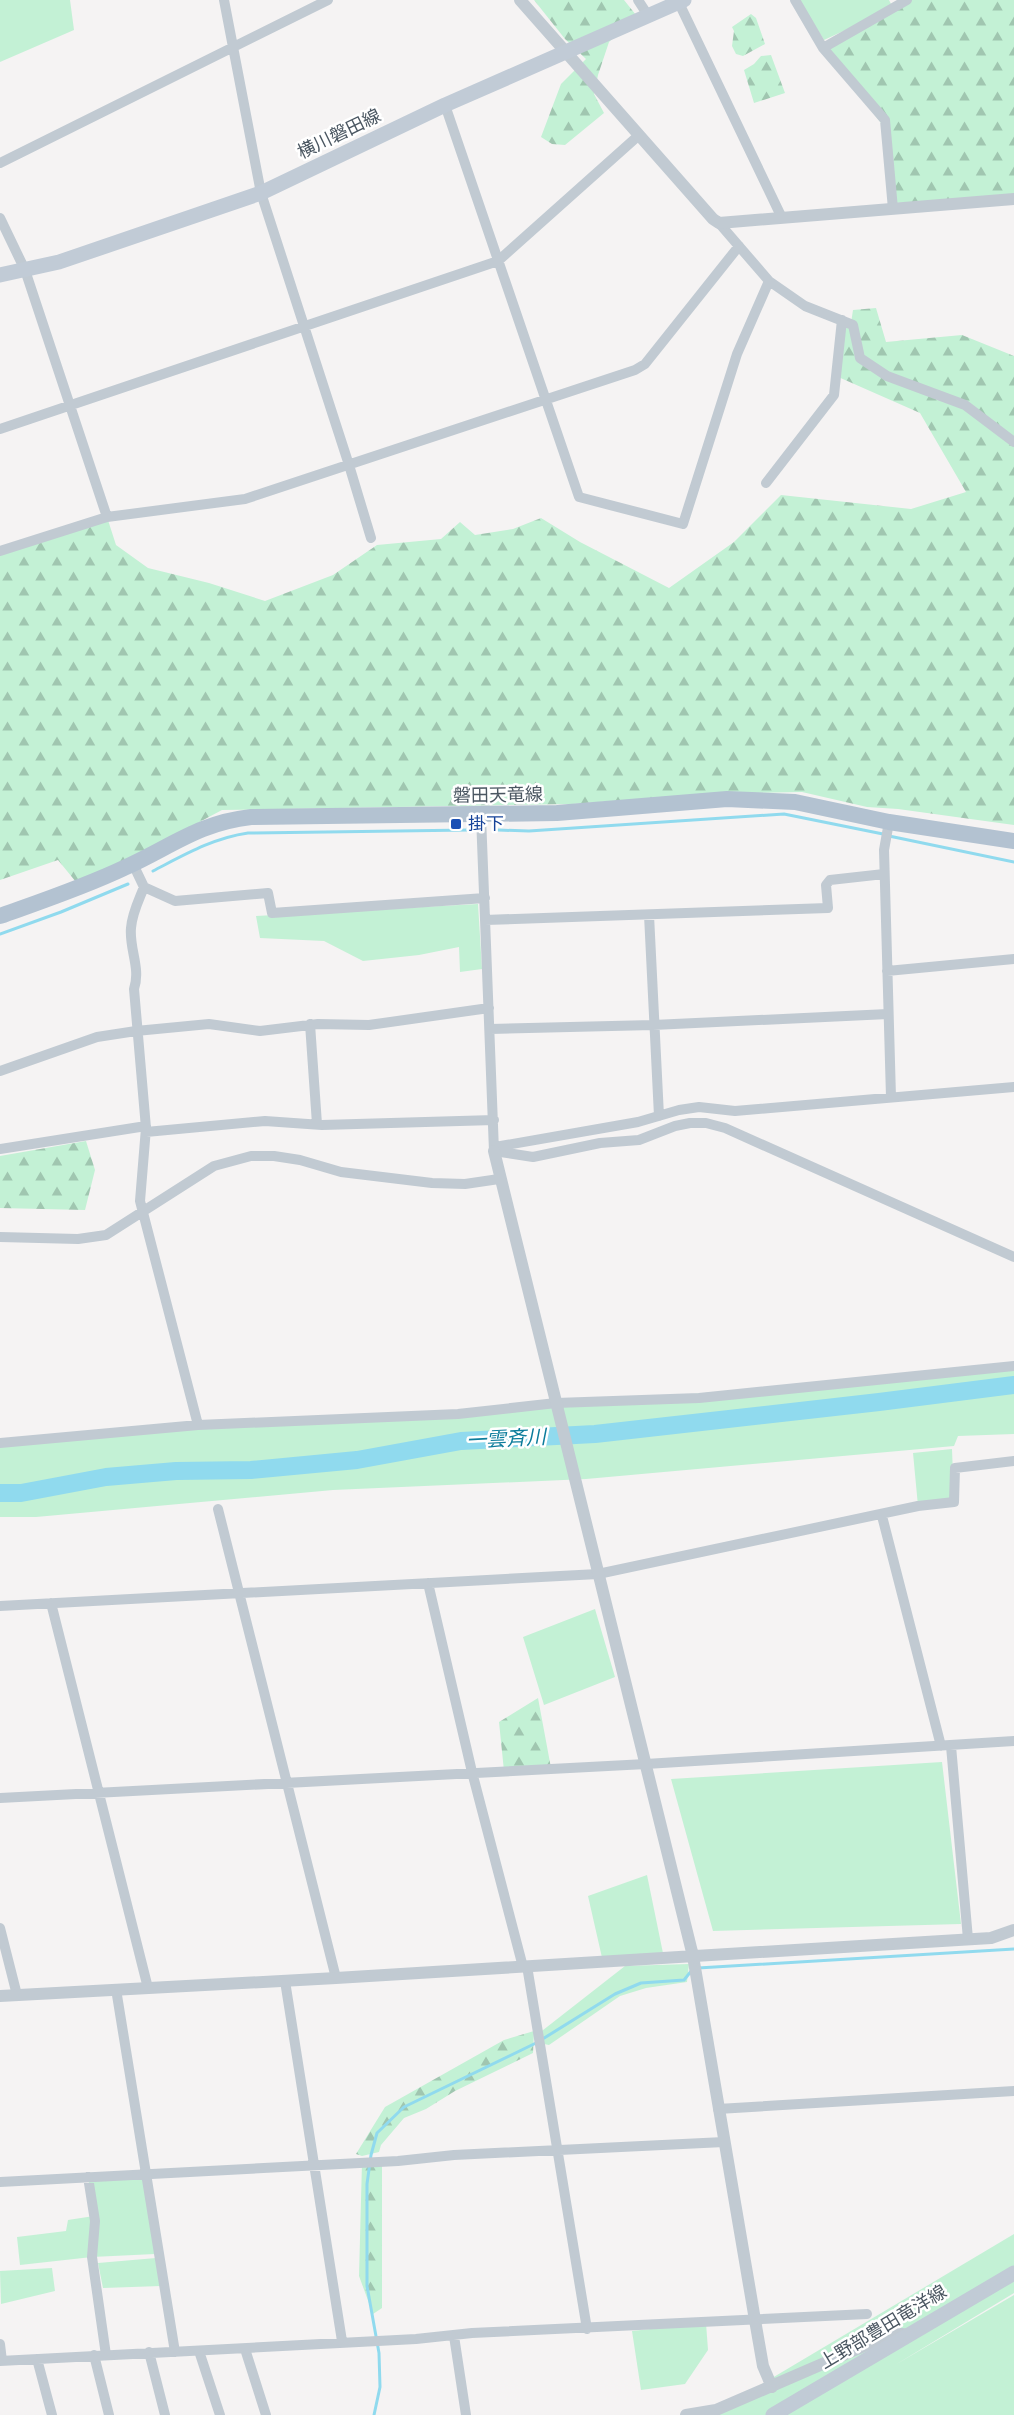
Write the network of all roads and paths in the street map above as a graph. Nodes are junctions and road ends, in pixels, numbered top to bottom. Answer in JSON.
{"nodes":[{"id":1,"x":224,"y":0,"type":"edge"},
{"id":2,"x":328,"y":0,"type":"edge"},
{"id":3,"x":520,"y":0,"type":"edge"},
{"id":4,"x":638,"y":0,"type":"edge"},
{"id":5,"x":795,"y":0,"type":"edge"},
{"id":6,"x":907,"y":0,"type":"edge"},
{"id":7,"x":682,"y":1,"type":"edge"},
{"id":8,"x":649,"y":17,"type":"junction"},
{"id":9,"x":233,"y":47,"type":"junction"},
{"id":10,"x":823,"y":48,"type":"junction"},
{"id":11,"x":565,"y":53,"type":"junction"},
{"id":12,"x":445,"y":105,"type":"junction"},
{"id":13,"x":638,"y":136,"type":"junction"},
{"id":14,"x":0,"y":163,"type":"edge"},
{"id":15,"x":261,"y":193,"type":"junction"},
{"id":16,"x":1014,"y":199,"type":"edge"},
{"id":17,"x":892,"y":209,"type":"junction"},
{"id":18,"x":0,"y":218,"type":"edge"},
{"id":19,"x":782,"y":218,"type":"junction"},
{"id":20,"x":719,"y":223,"type":"junction"},
{"id":21,"x":739,"y":246,"type":"junction"},
{"id":22,"x":498,"y":261,"type":"junction"},
{"id":23,"x":26,"y":270,"type":"junction"},
{"id":24,"x":0,"y":275,"type":"edge"},
{"id":25,"x":769,"y":281,"type":"junction"},
{"id":26,"x":842,"y":320,"type":"junction"},
{"id":27,"x":304,"y":326,"type":"junction"},
{"id":28,"x":544,"y":400,"type":"junction"},
{"id":29,"x":70,"y":406,"type":"junction"},
{"id":30,"x":0,"y":429,"type":"edge"},
{"id":31,"x":1014,"y":442,"type":"edge"},
{"id":32,"x":349,"y":465,"type":"junction"},
{"id":33,"x":766,"y":483,"type":"dead end"},
{"id":34,"x":107,"y":517,"type":"junction"},
{"id":35,"x":371,"y":538,"type":"dead end"},
{"id":36,"x":0,"y":551,"type":"edge"},
{"id":37,"x":481,"y":816,"type":"junction"},
{"id":38,"x":889,"y":822,"type":"junction"},
{"id":39,"x":1014,"y":841,"type":"edge"},
{"id":40,"x":133,"y":864,"type":"junction"},
{"id":41,"x":884,"y":874,"type":"junction"},
{"id":42,"x":144,"y":886,"type":"junction"},
{"id":43,"x":485,"y":898,"type":"junction"},
{"id":44,"x":649,"y":915,"type":"junction"},
{"id":45,"x":0,"y":916,"type":"edge"},
{"id":46,"x":485,"y":920,"type":"junction"},
{"id":47,"x":1014,"y":959,"type":"edge"},
{"id":48,"x":887,"y":971,"type":"junction"},
{"id":49,"x":489,"y":1008,"type":"junction"},
{"id":50,"x":888,"y":1014,"type":"junction"},
{"id":51,"x":310,"y":1024,"type":"junction"},
{"id":52,"x":653,"y":1024,"type":"junction"},
{"id":53,"x":490,"y":1029,"type":"junction"},
{"id":54,"x":136,"y":1031,"type":"junction"},
{"id":55,"x":0,"y":1071,"type":"edge"},
{"id":56,"x":1014,"y":1087,"type":"edge"},
{"id":57,"x":891,"y":1097,"type":"junction"},
{"id":58,"x":659,"y":1116,"type":"junction"},
{"id":59,"x":494,"y":1120,"type":"junction"},
{"id":60,"x":317,"y":1124,"type":"junction"},
{"id":61,"x":146,"y":1129,"type":"junction"},
{"id":62,"x":0,"y":1149,"type":"edge"},
{"id":63,"x":494,"y":1149,"type":"junction"},
{"id":64,"x":499,"y":1179,"type":"junction"},
{"id":65,"x":143,"y":1212,"type":"junction"},
{"id":66,"x":0,"y":1237,"type":"edge"},
{"id":67,"x":1014,"y":1257,"type":"edge"},
{"id":68,"x":1014,"y":1366,"type":"edge"},
{"id":69,"x":556,"y":1403,"type":"junction"},
{"id":70,"x":198,"y":1425,"type":"junction"},
{"id":71,"x":0,"y":1443,"type":"edge"},
{"id":72,"x":1014,"y":1461,"type":"edge"},
{"id":73,"x":218,"y":1509,"type":"dead end"},
{"id":74,"x":882,"y":1516,"type":"junction"},
{"id":75,"x":598,"y":1574,"type":"junction"},
{"id":76,"x":428,"y":1583,"type":"junction"},
{"id":77,"x":239,"y":1594,"type":"junction"},
{"id":78,"x":51,"y":1603,"type":"junction"},
{"id":79,"x":0,"y":1606,"type":"edge"},
{"id":80,"x":1014,"y":1741,"type":"edge"},
{"id":81,"x":946,"y":1746,"type":"junction"},
{"id":82,"x":646,"y":1764,"type":"junction"},
{"id":83,"x":472,"y":1772,"type":"junction"},
{"id":84,"x":288,"y":1784,"type":"junction"},
{"id":85,"x":100,"y":1793,"type":"junction"},
{"id":86,"x":0,"y":1798,"type":"edge"},
{"id":87,"x":0,"y":1928,"type":"edge"},
{"id":88,"x":1014,"y":1930,"type":"edge"},
{"id":89,"x":968,"y":1939,"type":"junction"},
{"id":90,"x":693,"y":1956,"type":"junction"},
{"id":91,"x":525,"y":1967,"type":"junction"},
{"id":92,"x":336,"y":1978,"type":"junction"},
{"id":93,"x":285,"y":1981,"type":"junction"},
{"id":94,"x":148,"y":1988,"type":"junction"},
{"id":95,"x":116,"y":1989,"type":"junction"},
{"id":96,"x":17,"y":1995,"type":"junction"},
{"id":97,"x":0,"y":1996,"type":"edge"},
{"id":98,"x":1014,"y":2091,"type":"edge"},
{"id":99,"x":718,"y":2109,"type":"junction"},
{"id":100,"x":724,"y":2142,"type":"junction"},
{"id":101,"x":556,"y":2152,"type":"junction"},
{"id":102,"x":315,"y":2164,"type":"junction"},
{"id":103,"x":147,"y":2174,"type":"junction"},
{"id":104,"x":88,"y":2177,"type":"junction"},
{"id":105,"x":0,"y":2182,"type":"edge"},
{"id":106,"x":1014,"y":2273,"type":"edge"},
{"id":107,"x":867,"y":2314,"type":"dead end"},
{"id":108,"x":754,"y":2320,"type":"junction"},
{"id":109,"x":587,"y":2329,"type":"junction"},
{"id":110,"x":909,"y":2335,"type":"junction"},
{"id":111,"x":454,"y":2336,"type":"junction"},
{"id":112,"x":342,"y":2341,"type":"junction"},
{"id":113,"x":0,"y":2344,"type":"edge"},
{"id":114,"x":244,"y":2349,"type":"junction"},
{"id":115,"x":200,"y":2351,"type":"junction"},
{"id":116,"x":149,"y":2352,"type":"junction"},
{"id":117,"x":175,"y":2352,"type":"junction"},
{"id":118,"x":94,"y":2355,"type":"junction"},
{"id":119,"x":106,"y":2355,"type":"junction"},
{"id":120,"x":37,"y":2359,"type":"junction"},
{"id":121,"x":1,"y":2361,"type":"edge"},
{"id":122,"x":772,"y":2387,"type":"junction"},
{"id":123,"x":52,"y":2415,"type":"edge"},
{"id":124,"x":109,"y":2415,"type":"edge"},
{"id":125,"x":165,"y":2415,"type":"edge"},
{"id":126,"x":220,"y":2415,"type":"edge"},
{"id":127,"x":266,"y":2415,"type":"edge"},
{"id":128,"x":466,"y":2415,"type":"edge"},
{"id":129,"x":686,"y":2415,"type":"edge"},
{"id":130,"x":773,"y":2415,"type":"edge"}],
"edges":[{"from":1,"to":9,"type":"street"},
{"from":2,"to":9,"type":"street"},
{"from":3,"to":11,"type":"street"},
{"from":4,"to":8,"type":"street"},
{"from":5,"to":10,"type":"street"},
{"from":6,"to":10,"type":"street"},
{"from":7,"to":8,"type":"main road","name":"横川磐田線"},
{"from":7,"to":19,"type":"street"},
{"from":8,"to":11,"type":"main road","name":"横川磐田線"},
{"from":9,"to":14,"type":"street"},
{"from":9,"to":15,"type":"street"},
{"from":10,"to":17,"type":"street"},
{"from":11,"to":12,"type":"main road","name":"横川磐田線"},
{"from":11,"to":13,"type":"street"},
{"from":12,"to":15,"type":"main road","name":"横川磐田線"},
{"from":12,"to":22,"type":"street"},
{"from":13,"to":20,"type":"street"},
{"from":13,"to":22,"type":"street"},
{"from":15,"to":23,"type":"main road","name":"横川磐田線"},
{"from":15,"to":27,"type":"street"},
{"from":16,"to":17,"type":"street"},
{"from":17,"to":19,"type":"street"},
{"from":18,"to":23,"type":"street"},
{"from":19,"to":20,"type":"street"},
{"from":20,"to":21,"type":"street"},
{"from":21,"to":25,"type":"street"},
{"from":21,"to":28,"type":"street"},
{"from":22,"to":27,"type":"street"},
{"from":22,"to":28,"type":"street"},
{"from":23,"to":24,"type":"main road","name":"横川磐田線"},
{"from":23,"to":29,"type":"street"},
{"from":25,"to":26,"type":"street"},
{"from":25,"to":28,"type":"street"},
{"from":26,"to":31,"type":"street"},
{"from":26,"to":33,"type":"street"},
{"from":27,"to":29,"type":"street"},
{"from":27,"to":32,"type":"street"},
{"from":28,"to":32,"type":"street"},
{"from":29,"to":30,"type":"street"},
{"from":29,"to":34,"type":"street"},
{"from":32,"to":34,"type":"street"},
{"from":32,"to":35,"type":"street"},
{"from":34,"to":36,"type":"street"},
{"from":37,"to":38,"type":"main road","name":"磐田天竜線"},
{"from":37,"to":40,"type":"main road","name":"磐田天竜線"},
{"from":37,"to":43,"type":"street"},
{"from":38,"to":39,"type":"main road","name":"磐田天竜線"},
{"from":38,"to":41,"type":"street"},
{"from":40,"to":42,"type":"street"},
{"from":40,"to":45,"type":"main road","name":"磐田天竜線"},
{"from":41,"to":44,"type":"street"},
{"from":41,"to":48,"type":"street"},
{"from":42,"to":43,"type":"street"},
{"from":42,"to":54,"type":"street"},
{"from":43,"to":46,"type":"street"},
{"from":44,"to":46,"type":"street"},
{"from":44,"to":52,"type":"street"},
{"from":46,"to":49,"type":"street"},
{"from":47,"to":48,"type":"street"},
{"from":48,"to":50,"type":"street"},
{"from":49,"to":51,"type":"street"},
{"from":49,"to":53,"type":"street"},
{"from":50,"to":52,"type":"street"},
{"from":50,"to":57,"type":"street"},
{"from":51,"to":54,"type":"street"},
{"from":51,"to":60,"type":"street"},
{"from":52,"to":53,"type":"street"},
{"from":52,"to":58,"type":"street"},
{"from":53,"to":59,"type":"street"},
{"from":54,"to":55,"type":"street"},
{"from":54,"to":61,"type":"street"},
{"from":56,"to":57,"type":"street"},
{"from":57,"to":58,"type":"street"},
{"from":58,"to":63,"type":"street"},
{"from":59,"to":60,"type":"street"},
{"from":59,"to":63,"type":"street"},
{"from":60,"to":61,"type":"street"},
{"from":61,"to":62,"type":"street"},
{"from":61,"to":65,"type":"street"},
{"from":63,"to":64,"type":"street"},
{"from":63,"to":67,"type":"street"},
{"from":64,"to":65,"type":"street"},
{"from":64,"to":69,"type":"street"},
{"from":65,"to":66,"type":"street"},
{"from":65,"to":70,"type":"street"},
{"from":68,"to":69,"type":"street"},
{"from":69,"to":70,"type":"street"},
{"from":69,"to":75,"type":"street"},
{"from":70,"to":71,"type":"street"},
{"from":72,"to":74,"type":"street"},
{"from":73,"to":77,"type":"street"},
{"from":74,"to":75,"type":"street"},
{"from":74,"to":81,"type":"street"},
{"from":75,"to":76,"type":"street"},
{"from":75,"to":82,"type":"street"},
{"from":76,"to":77,"type":"street"},
{"from":76,"to":83,"type":"street"},
{"from":77,"to":78,"type":"street"},
{"from":77,"to":84,"type":"street"},
{"from":78,"to":79,"type":"street"},
{"from":78,"to":85,"type":"street"},
{"from":80,"to":81,"type":"street"},
{"from":81,"to":82,"type":"street"},
{"from":81,"to":89,"type":"street"},
{"from":82,"to":83,"type":"street"},
{"from":82,"to":90,"type":"street"},
{"from":83,"to":84,"type":"street"},
{"from":83,"to":91,"type":"street"},
{"from":84,"to":85,"type":"street"},
{"from":84,"to":92,"type":"street"},
{"from":85,"to":86,"type":"street"},
{"from":85,"to":94,"type":"street"},
{"from":87,"to":96,"type":"street"},
{"from":88,"to":89,"type":"street"},
{"from":89,"to":90,"type":"street"},
{"from":90,"to":91,"type":"street"},
{"from":90,"to":99,"type":"street"},
{"from":91,"to":92,"type":"street"},
{"from":91,"to":101,"type":"street"},
{"from":92,"to":93,"type":"street"},
{"from":93,"to":94,"type":"street"},
{"from":93,"to":102,"type":"street"},
{"from":94,"to":95,"type":"street"},
{"from":95,"to":96,"type":"street"},
{"from":95,"to":103,"type":"street"},
{"from":96,"to":97,"type":"street"},
{"from":98,"to":99,"type":"street"},
{"from":99,"to":100,"type":"street"},
{"from":100,"to":101,"type":"street"},
{"from":100,"to":108,"type":"street"},
{"from":101,"to":102,"type":"street"},
{"from":101,"to":109,"type":"street"},
{"from":102,"to":103,"type":"street"},
{"from":102,"to":112,"type":"street"},
{"from":103,"to":104,"type":"street"},
{"from":103,"to":117,"type":"street"},
{"from":104,"to":105,"type":"street"},
{"from":104,"to":119,"type":"street"},
{"from":106,"to":110,"type":"main road","name":"上野部豊田竜洋線"},
{"from":107,"to":108,"type":"street"},
{"from":108,"to":109,"type":"street"},
{"from":108,"to":122,"type":"street"},
{"from":109,"to":111,"type":"street"},
{"from":110,"to":122,"type":"street"},
{"from":110,"to":130,"type":"main road","name":"上野部豊田竜洋線"},
{"from":111,"to":112,"type":"street"},
{"from":111,"to":128,"type":"street"},
{"from":112,"to":114,"type":"street"},
{"from":113,"to":121,"type":"street"},
{"from":114,"to":115,"type":"street"},
{"from":114,"to":127,"type":"street"},
{"from":115,"to":117,"type":"street"},
{"from":115,"to":126,"type":"street"},
{"from":116,"to":117,"type":"street"},
{"from":116,"to":119,"type":"street"},
{"from":116,"to":125,"type":"street"},
{"from":118,"to":119,"type":"street"},
{"from":118,"to":120,"type":"street"},
{"from":118,"to":124,"type":"street"},
{"from":120,"to":121,"type":"street"},
{"from":120,"to":123,"type":"street"},
{"from":122,"to":129,"type":"street"}]}
